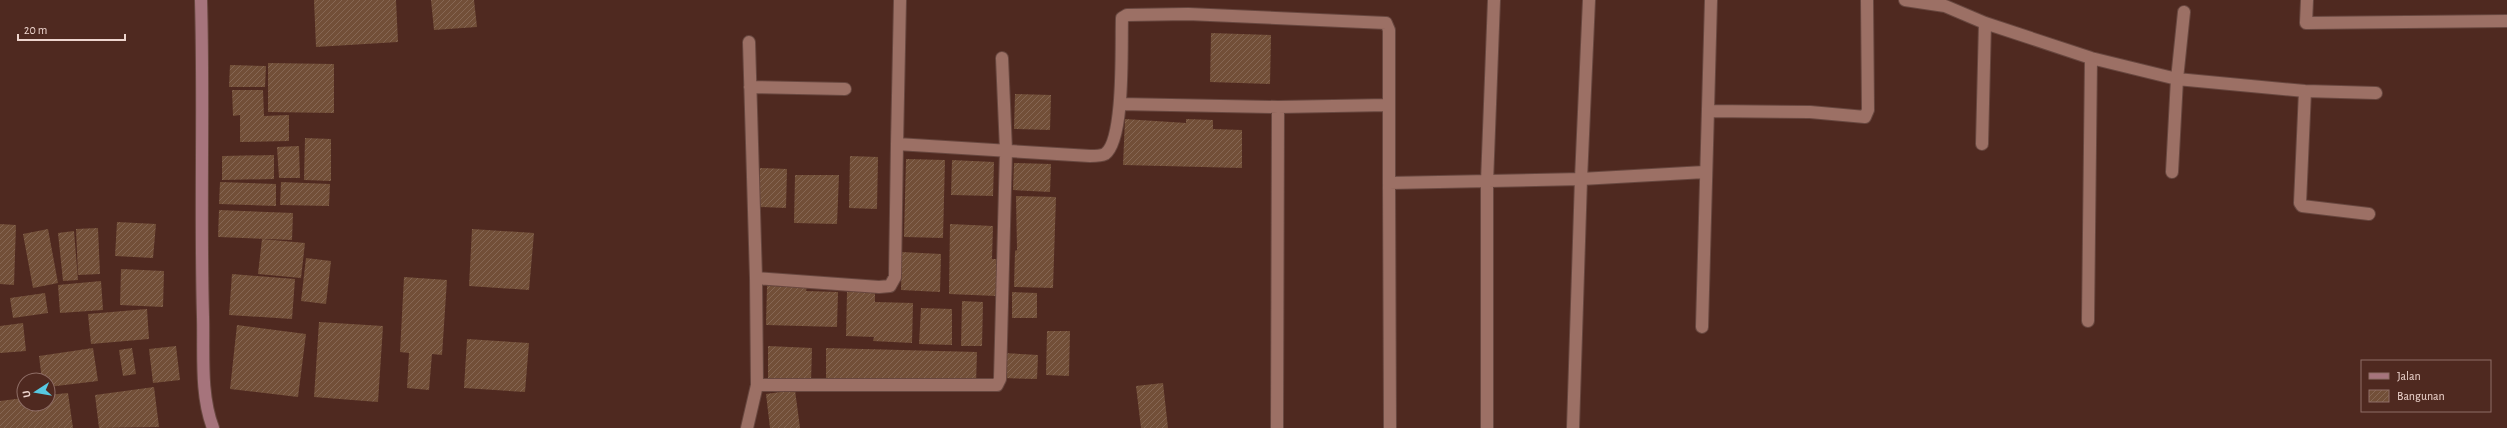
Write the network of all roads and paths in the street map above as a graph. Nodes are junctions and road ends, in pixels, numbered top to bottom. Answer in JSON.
{"nodes":[{"id":1,"x":201,"y":0,"type":"edge"},
{"id":2,"x":900,"y":0,"type":"edge"},
{"id":3,"x":1494,"y":0,"type":"edge"},
{"id":4,"x":1589,"y":0,"type":"edge"},
{"id":5,"x":1711,"y":0,"type":"edge"},
{"id":6,"x":1867,"y":0,"type":"edge"},
{"id":7,"x":1905,"y":0,"type":"edge"},
{"id":8,"x":2307,"y":0,"type":"edge"},
{"id":9,"x":2184,"y":12,"type":"dead end"},
{"id":10,"x":2507,"y":22,"type":"edge"},
{"id":11,"x":1985,"y":23,"type":"junction"},
{"id":12,"x":749,"y":42,"type":"dead end"},
{"id":13,"x":1002,"y":58,"type":"dead end"},
{"id":14,"x":2091,"y":58,"type":"junction"},
{"id":15,"x":2177,"y":79,"type":"junction"},
{"id":16,"x":750,"y":87,"type":"junction"},
{"id":17,"x":845,"y":89,"type":"dead end"},
{"id":18,"x":2305,"y":91,"type":"junction"},
{"id":19,"x":2376,"y":93,"type":"dead end"},
{"id":20,"x":1120,"y":104,"type":"junction"},
{"id":21,"x":1388,"y":105,"type":"junction"},
{"id":22,"x":1278,"y":107,"type":"junction"},
{"id":23,"x":1708,"y":111,"type":"junction"},
{"id":24,"x":898,"y":144,"type":"junction"},
{"id":25,"x":1982,"y":144,"type":"dead end"},
{"id":26,"x":1006,"y":150,"type":"junction"},
{"id":27,"x":1706,"y":172,"type":"junction"},
{"id":28,"x":2172,"y":172,"type":"dead end"},
{"id":29,"x":1581,"y":179,"type":"junction"},
{"id":30,"x":1487,"y":182,"type":"junction"},
{"id":31,"x":1389,"y":183,"type":"junction"},
{"id":32,"x":2369,"y":214,"type":"dead end"},
{"id":33,"x":756,"y":278,"type":"junction"},
{"id":34,"x":2088,"y":321,"type":"dead end"},
{"id":35,"x":1702,"y":327,"type":"dead end"},
{"id":36,"x":757,"y":385,"type":"junction"},
{"id":37,"x":212,"y":428,"type":"edge"},
{"id":38,"x":747,"y":428,"type":"edge"},
{"id":39,"x":1277,"y":428,"type":"edge"},
{"id":40,"x":1390,"y":428,"type":"edge"},
{"id":41,"x":1487,"y":428,"type":"edge"},
{"id":42,"x":1573,"y":428,"type":"edge"}],
"edges":[{"from":1,"to":37,"type":"street"},
{"from":2,"to":24,"type":"street"},
{"from":3,"to":30,"type":"street"},
{"from":4,"to":29,"type":"street"},
{"from":5,"to":23,"type":"street"},
{"from":6,"to":23,"type":"street"},
{"from":7,"to":11,"type":"street"},
{"from":8,"to":10,"type":"street"},
{"from":9,"to":15,"type":"street"},
{"from":11,"to":14,"type":"street"},
{"from":11,"to":25,"type":"street"},
{"from":12,"to":16,"type":"street"},
{"from":13,"to":26,"type":"street"},
{"from":14,"to":15,"type":"street"},
{"from":14,"to":34,"type":"street"},
{"from":15,"to":18,"type":"street"},
{"from":15,"to":28,"type":"street"},
{"from":16,"to":17,"type":"street"},
{"from":16,"to":33,"type":"street"},
{"from":18,"to":19,"type":"street"},
{"from":18,"to":32,"type":"street"},
{"from":20,"to":21,"type":"street"},
{"from":20,"to":22,"type":"street"},
{"from":20,"to":26,"type":"street"},
{"from":21,"to":22,"type":"street"},
{"from":21,"to":31,"type":"street"},
{"from":22,"to":39,"type":"street"},
{"from":23,"to":27,"type":"street"},
{"from":24,"to":26,"type":"street"},
{"from":24,"to":33,"type":"street"},
{"from":26,"to":36,"type":"street"},
{"from":27,"to":29,"type":"street"},
{"from":27,"to":35,"type":"street"},
{"from":29,"to":30,"type":"street"},
{"from":29,"to":42,"type":"street"},
{"from":30,"to":31,"type":"street"},
{"from":30,"to":41,"type":"street"},
{"from":31,"to":40,"type":"street"},
{"from":33,"to":36,"type":"street"},
{"from":36,"to":38,"type":"street"}]}
